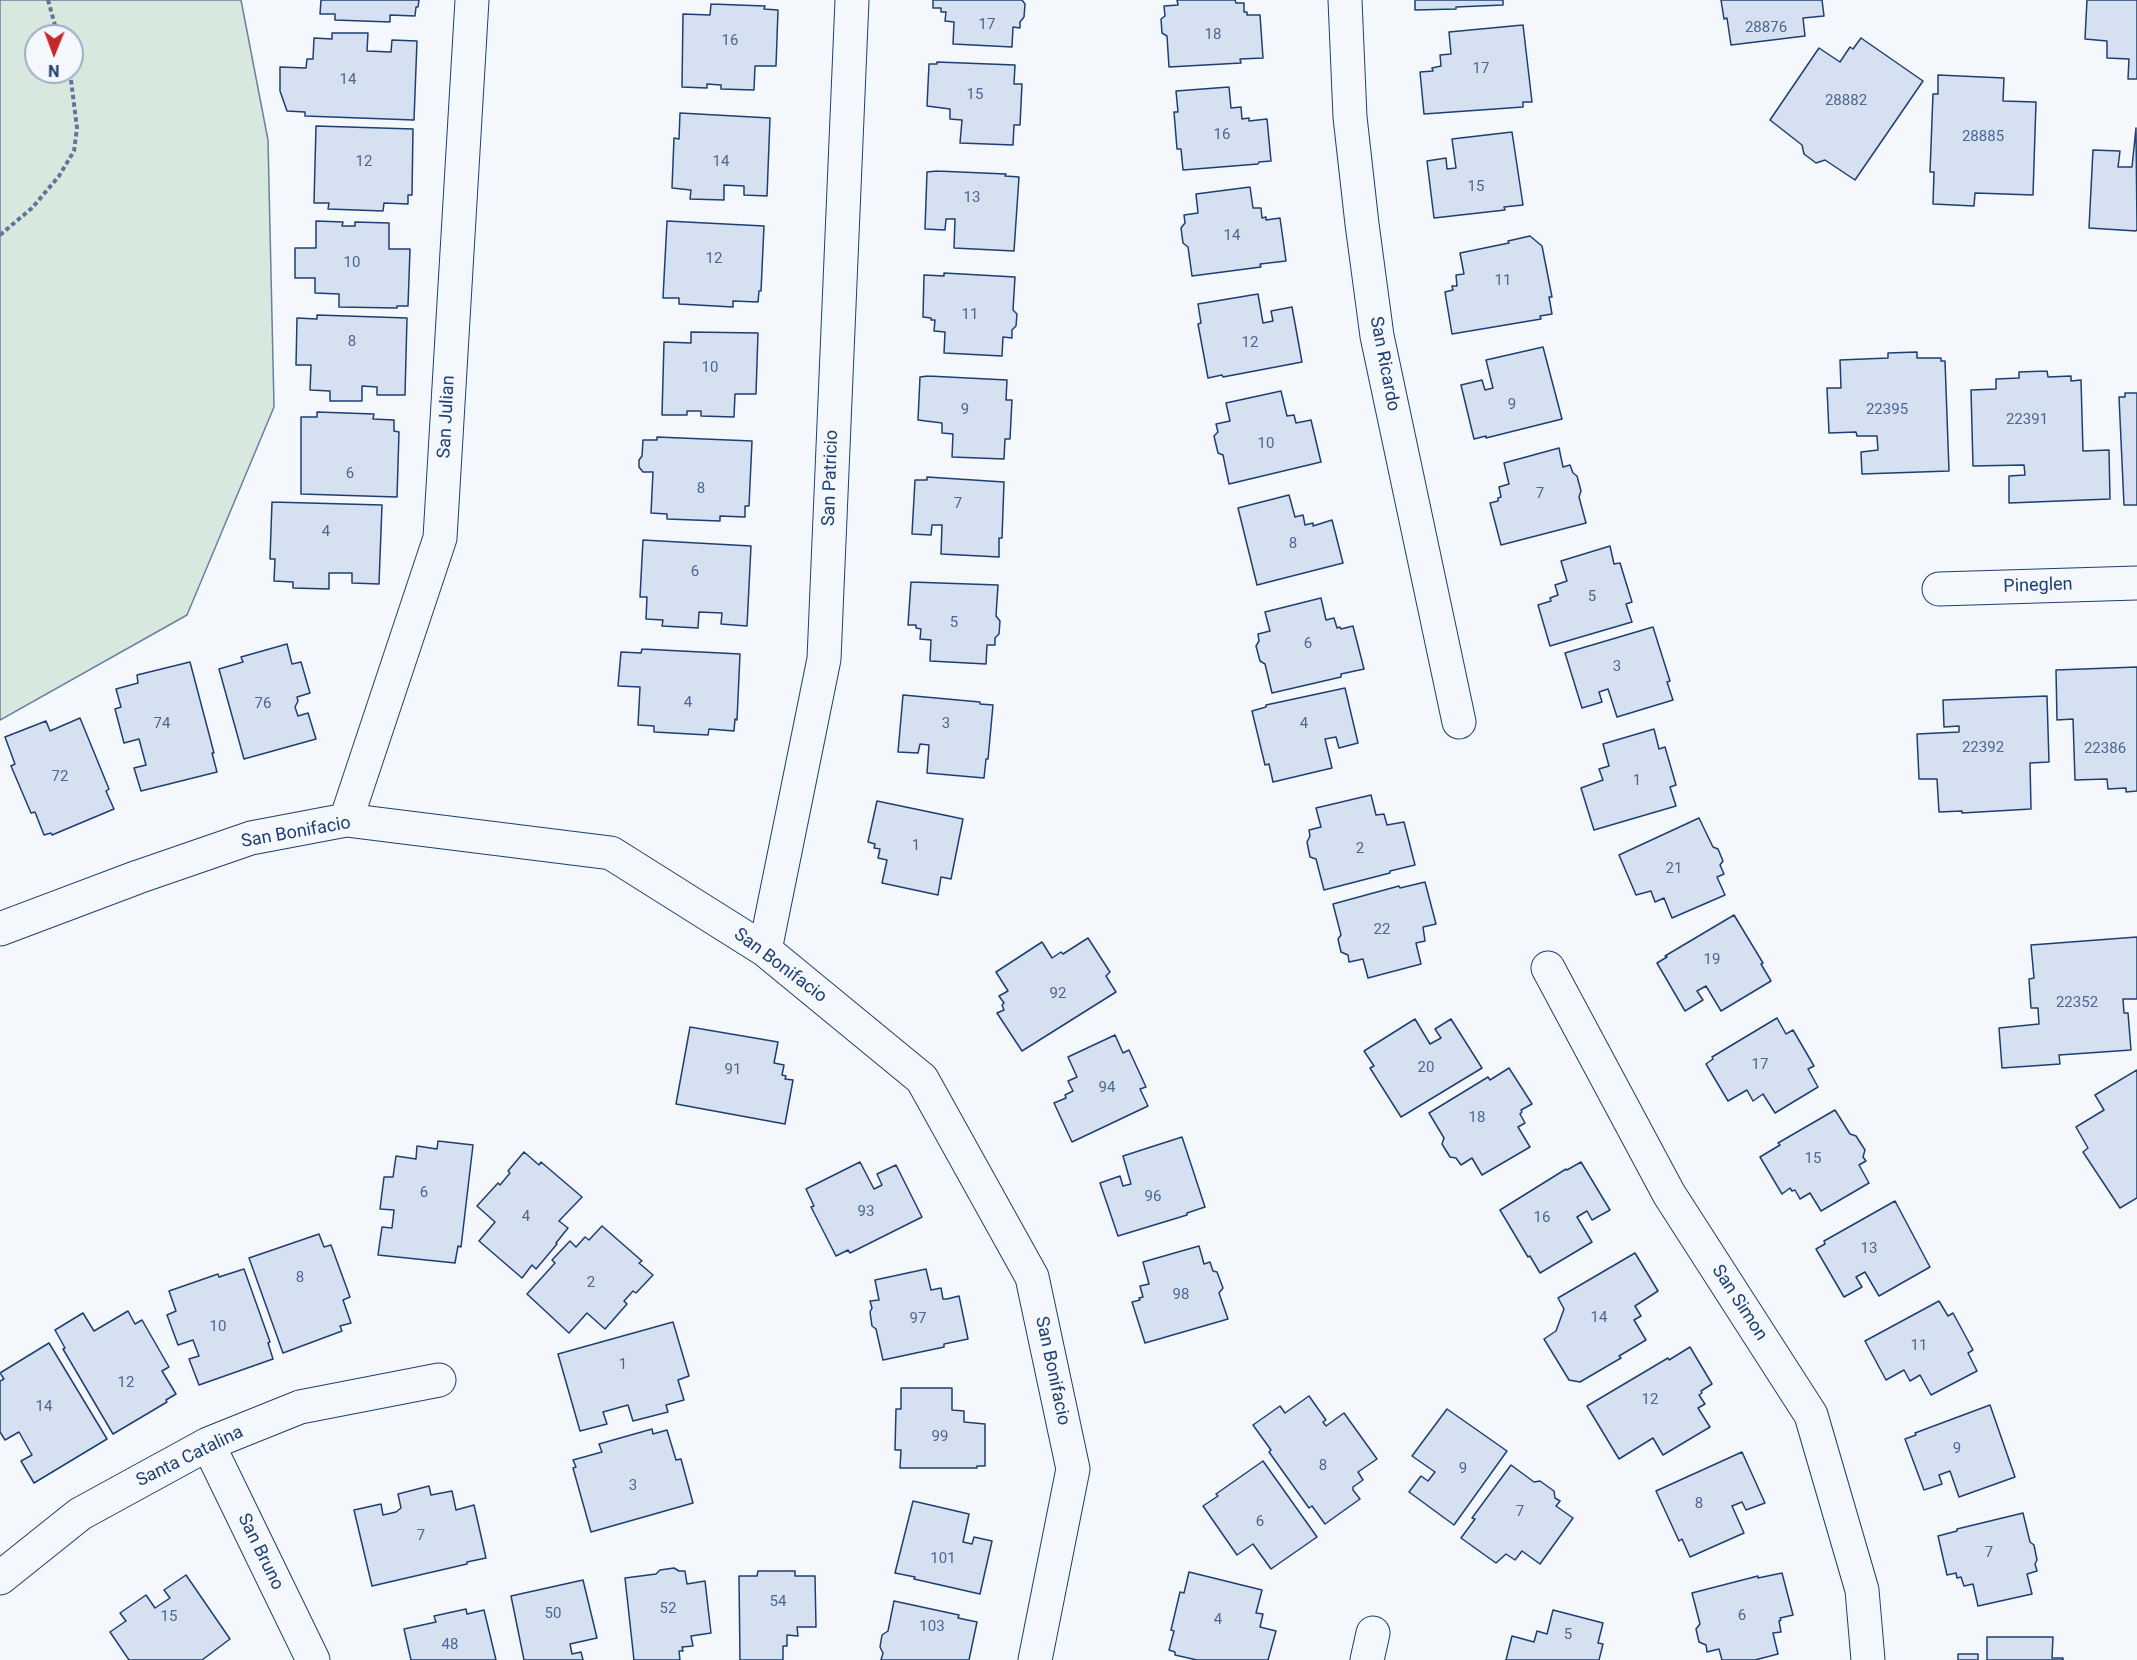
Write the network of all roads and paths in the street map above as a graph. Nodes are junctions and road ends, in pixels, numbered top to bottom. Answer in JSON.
{"nodes":[{"id":1,"x":48,"y":0,"type":"edge"},
{"id":2,"x":472,"y":0,"type":"edge"},
{"id":3,"x":852,"y":0,"type":"edge"},
{"id":4,"x":1345,"y":0,"type":"edge"},
{"id":5,"x":55,"y":24,"type":"edge"},
{"id":6,"x":71,"y":84,"type":"edge"},
{"id":7,"x":0,"y":235,"type":"edge"},
{"id":8,"x":2137,"y":583,"type":"edge"},
{"id":9,"x":1939,"y":589,"type":"dead end"},
{"id":10,"x":1459,"y":722,"type":"dead end"},
{"id":11,"x":346,"y":820,"type":"junction"},
{"id":12,"x":0,"y":929,"type":"edge"},
{"id":13,"x":765,"y":950,"type":"junction"},
{"id":14,"x":1548,"y":968,"type":"dead end"},
{"id":15,"x":439,"y":1380,"type":"dead end"},
{"id":16,"x":208,"y":1444,"type":"junction"},
{"id":17,"x":0,"y":1578,"type":"edge"},
{"id":18,"x":313,"y":1660,"type":"edge"},
{"id":19,"x":1035,"y":1660,"type":"edge"},
{"id":20,"x":1868,"y":1660,"type":"edge"}],
"edges":[{"from":1,"to":5,"type":"path"},
{"from":2,"to":11,"type":"street","name":"San Julian"},
{"from":3,"to":13,"type":"street","name":"San Patricio"},
{"from":4,"to":10,"type":"street","name":"San Ricardo"},
{"from":6,"to":7,"type":"path"},
{"from":8,"to":9,"type":"street","name":"Pineglen"},
{"from":11,"to":12,"type":"street","name":"San Bonifacio"},
{"from":11,"to":13,"type":"street","name":"San Bonifacio"},
{"from":13,"to":19,"type":"street","name":"San Bonifacio"},
{"from":14,"to":20,"type":"street","name":"San Simon"},
{"from":15,"to":16,"type":"street","name":"Santa Catalina"},
{"from":16,"to":17,"type":"street","name":"Santa Catalina"},
{"from":16,"to":18,"type":"street","name":"San Bruno"}]}
